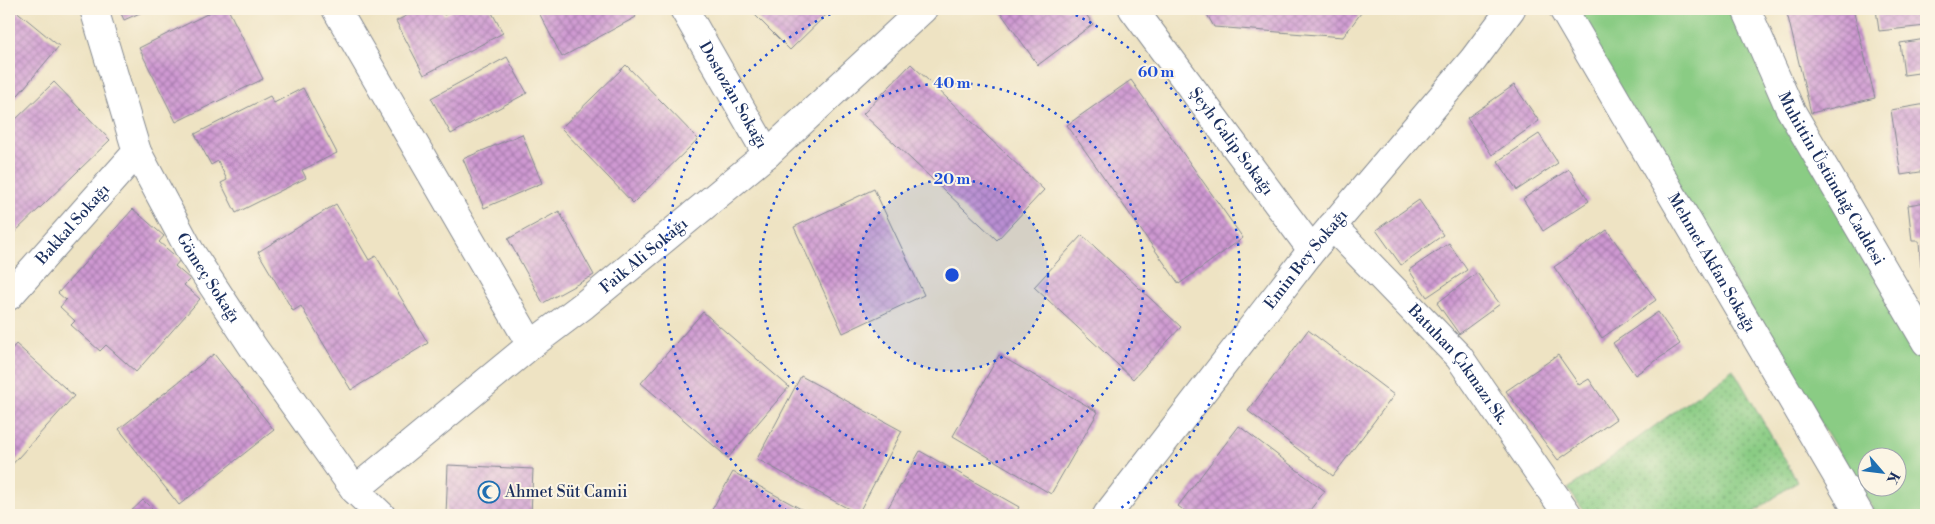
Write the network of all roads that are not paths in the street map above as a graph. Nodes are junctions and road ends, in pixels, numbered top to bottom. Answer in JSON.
{"nodes":[{"id":1,"x":94,"y":9,"type":"edge"},
{"id":2,"x":336,"y":9,"type":"edge"},
{"id":3,"x":684,"y":9,"type":"edge"},
{"id":4,"x":923,"y":9,"type":"edge"},
{"id":5,"x":1133,"y":9,"type":"edge"},
{"id":6,"x":1511,"y":9,"type":"edge"},
{"id":7,"x":1563,"y":9,"type":"edge"},
{"id":8,"x":1746,"y":9,"type":"edge"},
{"id":9,"x":137,"y":152,"type":"junction"},
{"id":10,"x":767,"y":154,"type":"junction"},
{"id":11,"x":1332,"y":226,"type":"junction"},
{"id":12,"x":1312,"y":250,"type":"junction"},
{"id":13,"x":9,"y":296,"type":"edge"},
{"id":14,"x":1926,"y":342,"type":"edge"},
{"id":15,"x":530,"y":345,"type":"junction"},
{"id":16,"x":355,"y":490,"type":"junction"},
{"id":17,"x":381,"y":515,"type":"edge"},
{"id":18,"x":1107,"y":515,"type":"edge"},
{"id":19,"x":1568,"y":515,"type":"edge"},
{"id":20,"x":1860,"y":515,"type":"edge"}],
"edges":[{"from":1,"to":9,"type":"street","name":"Gömeç Sokağı"},
{"from":2,"to":15,"type":"street"},
{"from":3,"to":10,"type":"street","name":"Dostozan Sokağı"},
{"from":4,"to":10,"type":"street","name":"Faik Ali Sokağı"},
{"from":5,"to":12,"type":"street","name":"Şeyh Galip Sokağı"},
{"from":6,"to":11,"type":"street","name":"Emin Bey Sokağı"},
{"from":7,"to":20,"type":"street","name":"Mehmet Akfan Sokağı"},
{"from":8,"to":14,"type":"street","name":"Muhittin Üstündağ Caddesi"},
{"from":9,"to":13,"type":"street","name":"Bakkal Sokağı"},
{"from":9,"to":16,"type":"street","name":"Gömeç Sokağı"},
{"from":10,"to":15,"type":"street","name":"Faik Ali Sokağı"},
{"from":11,"to":12,"type":"street","name":"Emin Bey Sokağı"},
{"from":11,"to":19,"type":"street","name":"Batuhan Çıkmazı Sk."},
{"from":12,"to":18,"type":"street","name":"Emin Bey Sokağı"},
{"from":15,"to":16,"type":"street","name":"Faik Ali Sokağı"},
{"from":16,"to":17,"type":"street","name":"Gömeç Sokağı"}]}
